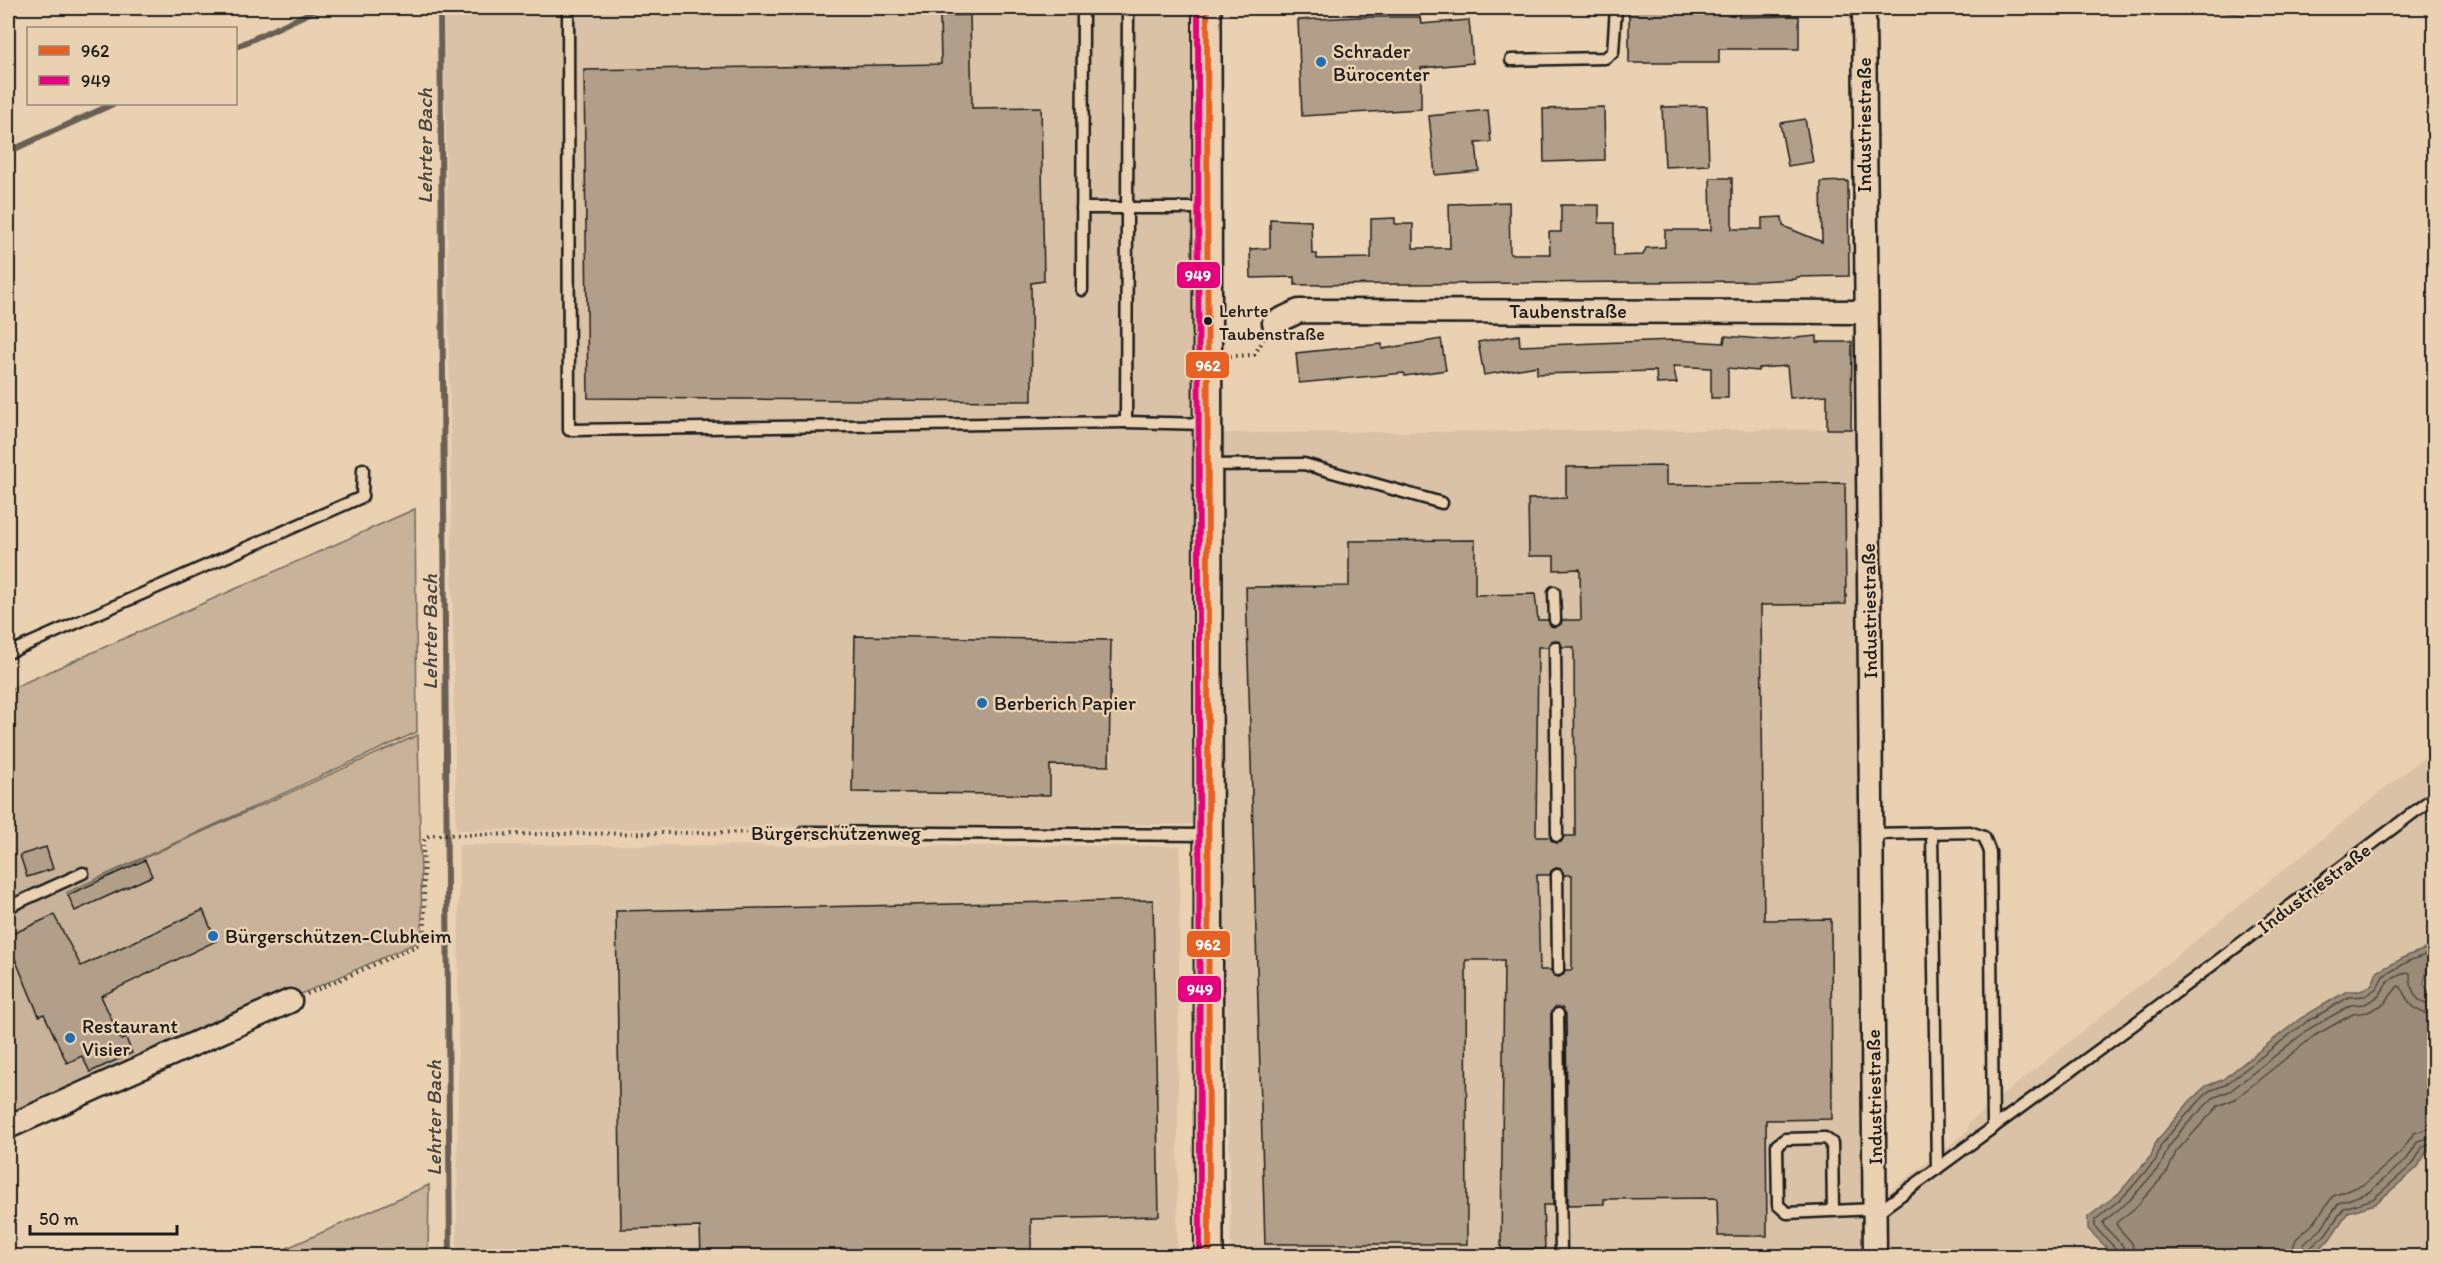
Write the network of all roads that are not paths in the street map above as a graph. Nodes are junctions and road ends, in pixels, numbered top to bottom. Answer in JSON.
{"nodes":[{"id":1,"x":568,"y":8,"type":"edge"},
{"id":2,"x":1083,"y":8,"type":"edge"},
{"id":3,"x":1128,"y":8,"type":"edge"},
{"id":4,"x":1207,"y":8,"type":"edge"},
{"id":5,"x":1616,"y":8,"type":"edge"},
{"id":6,"x":1864,"y":8,"type":"edge"},
{"id":7,"x":1511,"y":60,"type":"dead end"},
{"id":8,"x":1082,"y":208,"type":"junction"},
{"id":9,"x":1127,"y":208,"type":"junction"},
{"id":10,"x":1208,"y":208,"type":"junction"},
{"id":11,"x":1082,"y":290,"type":"dead end"},
{"id":12,"x":1865,"y":312,"type":"junction"},
{"id":13,"x":1274,"y":323,"type":"road end"},
{"id":14,"x":1126,"y":422,"type":"junction"},
{"id":15,"x":1208,"y":424,"type":"junction"},
{"id":16,"x":1209,"y":465,"type":"junction"},
{"id":17,"x":363,"y":469,"type":"dead end"},
{"id":18,"x":1442,"y":503,"type":"dead end"},
{"id":19,"x":1554,"y":592,"type":"dead end"},
{"id":20,"x":1555,"y":620,"type":"dead end"},
{"id":21,"x":1555,"y":647,"type":"dead end"},
{"id":22,"x":8,"y":653,"type":"edge"},
{"id":23,"x":2434,"y":797,"type":"edge"},
{"id":24,"x":804,"y":832,"type":"road end"},
{"id":25,"x":1932,"y":833,"type":"junction"},
{"id":26,"x":1871,"y":834,"type":"junction"},
{"id":27,"x":1210,"y":835,"type":"junction"},
{"id":28,"x":1557,"y":836,"type":"dead end"},
{"id":29,"x":83,"y":873,"type":"dead end"},
{"id":30,"x":1557,"y":875,"type":"dead end"},
{"id":31,"x":8,"y":907,"type":"edge"},
{"id":32,"x":1558,"y":970,"type":"dead end"},
{"id":33,"x":290,"y":1001,"type":"road end"},
{"id":34,"x":1558,"y":1014,"type":"dead end"},
{"id":35,"x":8,"y":1127,"type":"edge"},
{"id":36,"x":1993,"y":1128,"type":"junction"},
{"id":37,"x":1937,"y":1169,"type":"junction"},
{"id":38,"x":1833,"y":1211,"type":"junction"},
{"id":39,"x":1875,"y":1211,"type":"junction"},
{"id":40,"x":1209,"y":1257,"type":"edge"},
{"id":41,"x":1560,"y":1257,"type":"edge"},
{"id":42,"x":1875,"y":1257,"type":"edge"}],
"edges":[{"from":1,"to":14,"type":"lane"},
{"from":2,"to":8,"type":"lane"},
{"from":3,"to":9,"type":"lane"},
{"from":4,"to":10,"type":"street"},
{"from":5,"to":7,"type":"lane"},
{"from":6,"to":12,"type":"street","name":"Industriestraße"},
{"from":8,"to":9,"type":"lane"},
{"from":8,"to":11,"type":"lane"},
{"from":9,"to":10,"type":"lane"},
{"from":9,"to":14,"type":"lane"},
{"from":10,"to":15,"type":"street"},
{"from":12,"to":13,"type":"street","name":"Taubenstraße"},
{"from":12,"to":26,"type":"street","name":"Industriestraße"},
{"from":14,"to":15,"type":"lane"},
{"from":15,"to":16,"type":"street"},
{"from":16,"to":18,"type":"lane"},
{"from":16,"to":27,"type":"street"},
{"from":17,"to":22,"type":"lane"},
{"from":19,"to":20,"type":"lane"},
{"from":21,"to":28,"type":"lane"},
{"from":23,"to":36,"type":"lane","name":"Industriestraße"},
{"from":24,"to":27,"type":"lane","name":"Bürgerschützenweg"},
{"from":25,"to":26,"type":"lane"},
{"from":25,"to":36,"type":"lane"},
{"from":25,"to":37,"type":"lane"},
{"from":26,"to":39,"type":"street","name":"Industriestraße"},
{"from":27,"to":40,"type":"street"},
{"from":29,"to":31,"type":"lane"},
{"from":30,"to":32,"type":"lane"},
{"from":33,"to":35,"type":"street"},
{"from":34,"to":41,"type":"lane"},
{"from":36,"to":37,"type":"lane","name":"Industriestraße"},
{"from":37,"to":39,"type":"lane","name":"Industriestraße"},
{"from":38,"to":38,"type":"lane"},
{"from":38,"to":39,"type":"lane"},
{"from":39,"to":42,"type":"street","name":"Industriestraße"}]}
